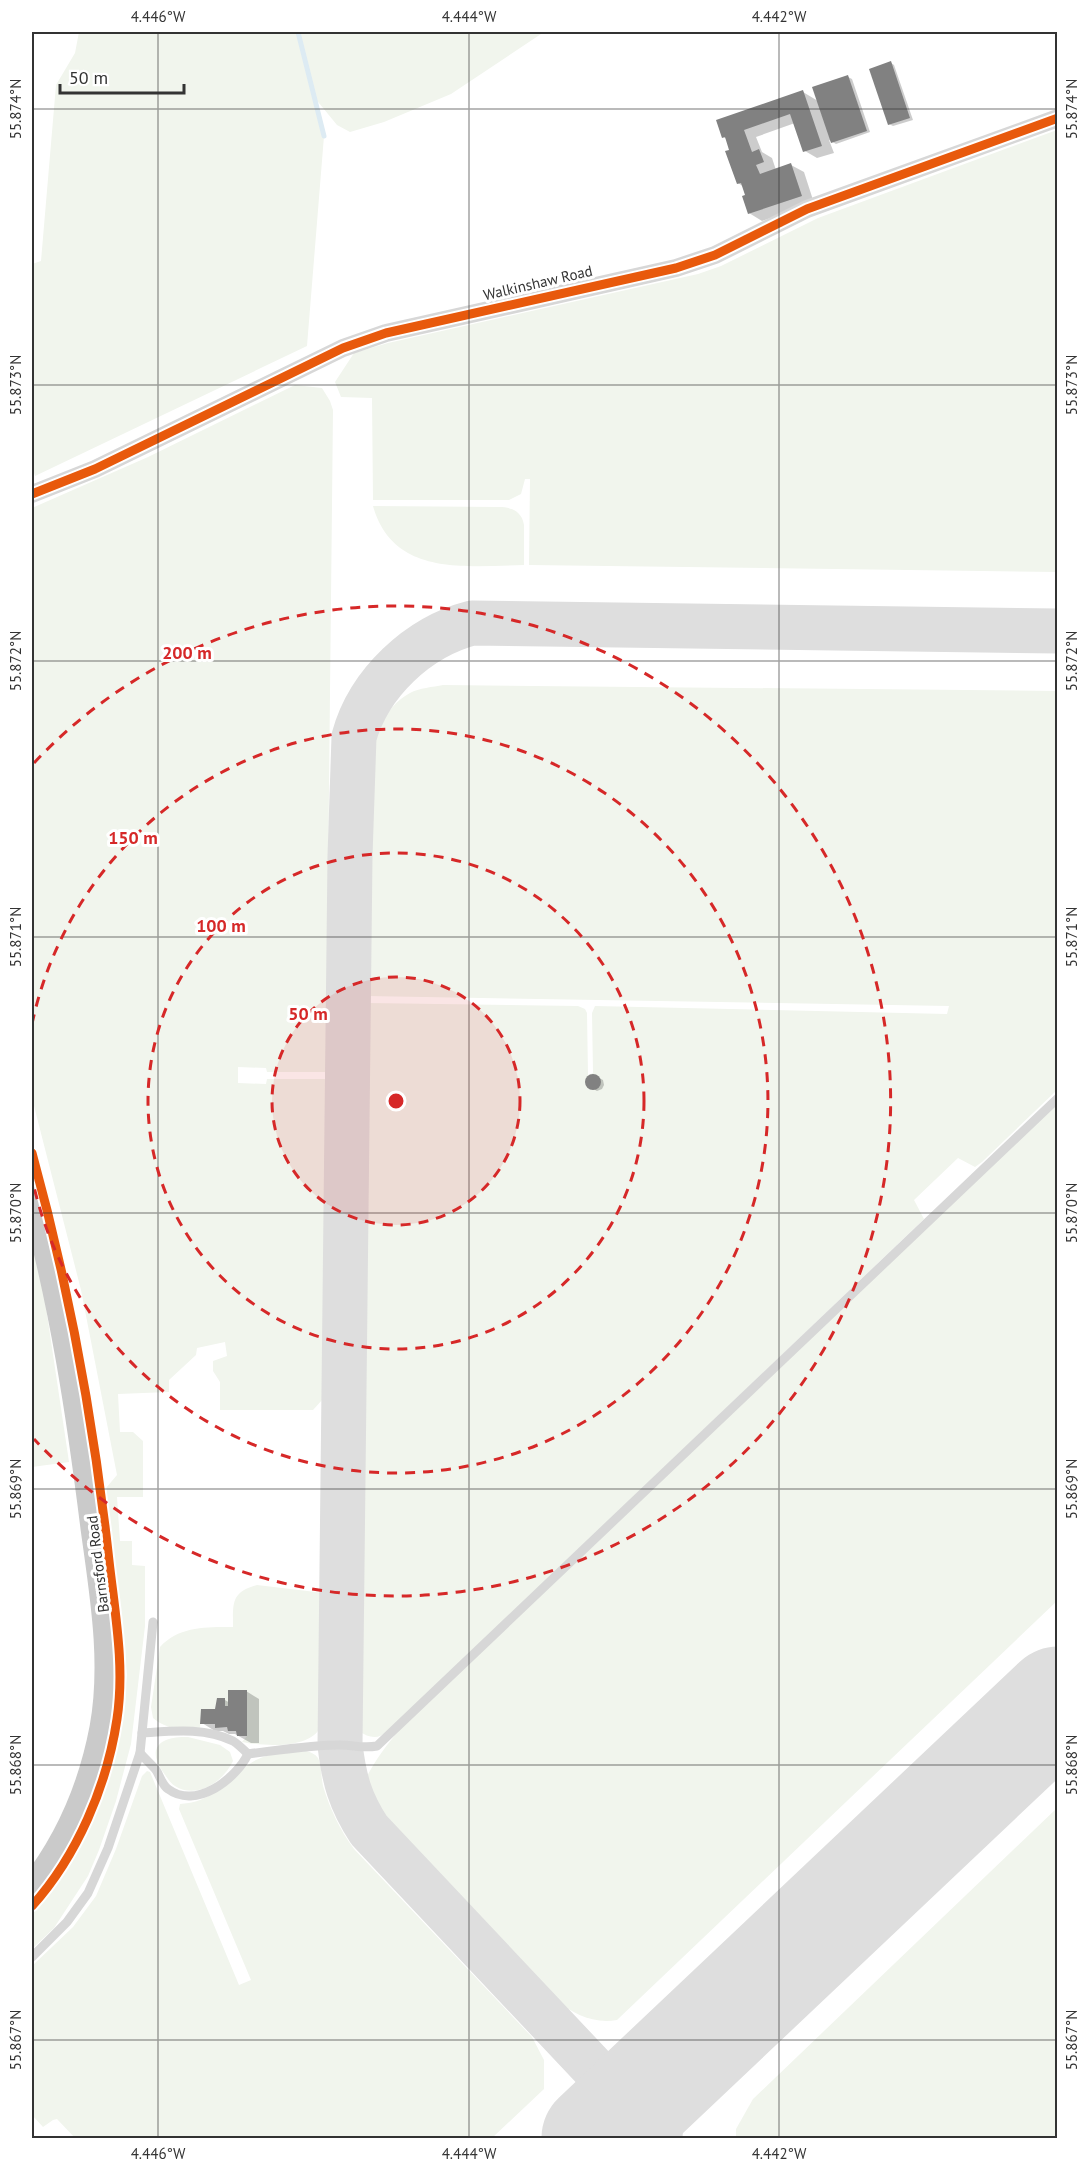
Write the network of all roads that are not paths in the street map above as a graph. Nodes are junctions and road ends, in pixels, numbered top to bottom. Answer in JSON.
{"nodes":[{"id":1,"x":1058,"y":118,"type":"edge"},
{"id":2,"x":32,"y":494,"type":"edge"},
{"id":3,"x":1058,"y":1098,"type":"edge"},
{"id":4,"x":32,"y":1193,"type":"edge"},
{"id":5,"x":153,"y":1623,"type":"dead end"},
{"id":6,"x":142,"y":1733,"type":"junction"},
{"id":7,"x":140,"y":1753,"type":"junction"},
{"id":8,"x":248,"y":1754,"type":"junction"},
{"id":9,"x":32,"y":1888,"type":"edge"},
{"id":10,"x":32,"y":1957,"type":"edge"}],
"edges":[{"from":1,"to":2,"type":"street","name":"Walkinshaw Road"},
{"from":3,"to":8,"type":"lane"},
{"from":4,"to":9,"type":"main road","name":"Barnsford Road"},
{"from":5,"to":6,"type":"lane"},
{"from":6,"to":7,"type":"lane"},
{"from":6,"to":8,"type":"lane"},
{"from":7,"to":8,"type":"lane"},
{"from":7,"to":10,"type":"lane"}]}
